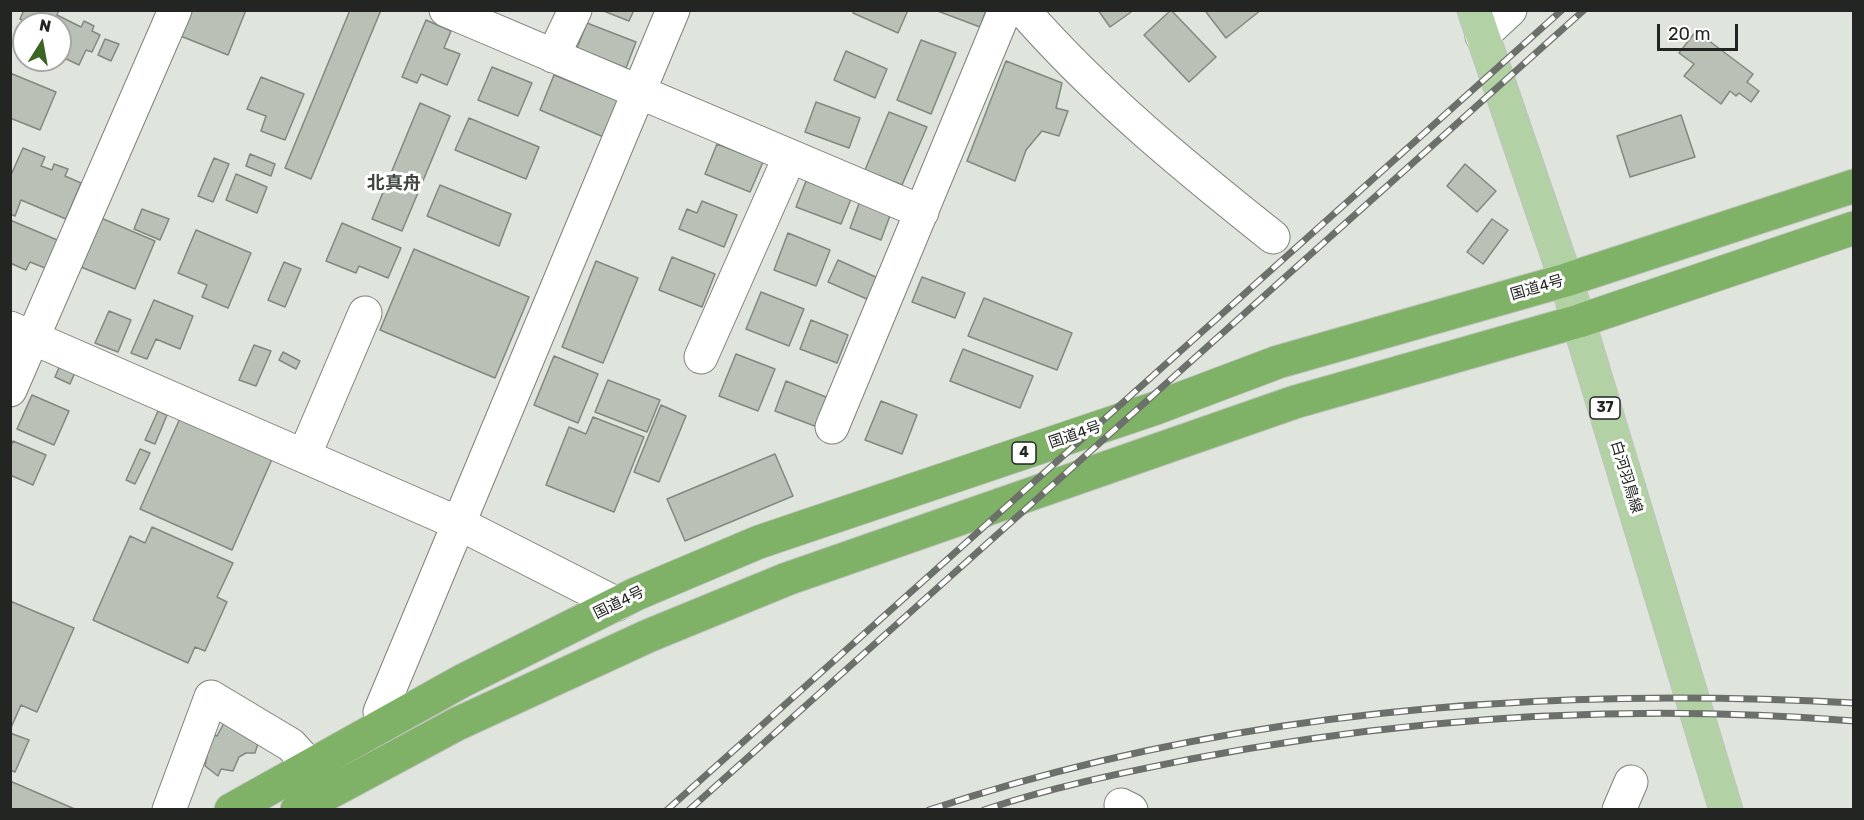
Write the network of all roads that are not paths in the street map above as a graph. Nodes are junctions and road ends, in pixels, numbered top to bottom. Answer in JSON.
{"nodes":[{"id":1,"x":175,"y":10,"type":"edge"},
{"id":2,"x":446,"y":10,"type":"edge"},
{"id":3,"x":575,"y":10,"type":"edge"},
{"id":4,"x":673,"y":10,"type":"edge"},
{"id":5,"x":1005,"y":10,"type":"edge"},
{"id":6,"x":1023,"y":10,"type":"edge"},
{"id":7,"x":1510,"y":10,"type":"edge"},
{"id":8,"x":1478,"y":23,"type":"edge"},
{"id":9,"x":553,"y":56,"type":"junction"},
{"id":10,"x":638,"y":92,"type":"junction"},
{"id":11,"x":790,"y":156,"type":"junction"},
{"id":12,"x":1854,"y":186,"type":"edge"},
{"id":13,"x":922,"y":212,"type":"junction"},
{"id":14,"x":1854,"y":228,"type":"edge"},
{"id":15,"x":1273,"y":237,"type":"dead end"},
{"id":16,"x":1566,"y":280,"type":"junction"},
{"id":17,"x":365,"y":313,"type":"dead end"},
{"id":18,"x":1579,"y":321,"type":"junction"},
{"id":19,"x":22,"y":333,"type":"edge"},
{"id":20,"x":701,"y":357,"type":"dead end"},
{"id":21,"x":10,"y":390,"type":"edge"},
{"id":22,"x":832,"y":427,"type":"dead end"},
{"id":23,"x":304,"y":456,"type":"junction"},
{"id":24,"x":460,"y":525,"type":"junction"},
{"id":25,"x":617,"y":604,"type":"junction"},
{"id":26,"x":383,"y":724,"type":"junction"},
{"id":27,"x":309,"y":766,"type":"junction"},
{"id":28,"x":169,"y":810,"type":"edge"},
{"id":29,"x":231,"y":810,"type":"edge"},
{"id":30,"x":297,"y":810,"type":"edge"},
{"id":31,"x":1726,"y":810,"type":"edge"}],
"edges":[{"from":1,"to":19,"type":"street"},
{"from":2,"to":9,"type":"street"},
{"from":3,"to":9,"type":"street"},
{"from":4,"to":10,"type":"street"},
{"from":5,"to":13,"type":"street"},
{"from":6,"to":15,"type":"street"},
{"from":7,"to":8,"type":"street"},
{"from":8,"to":16,"type":"main road","name":"白河羽鳥線","number":"37"},
{"from":9,"to":10,"type":"street"},
{"from":10,"to":11,"type":"street"},
{"from":10,"to":24,"type":"street"},
{"from":11,"to":13,"type":"street"},
{"from":11,"to":20,"type":"street"},
{"from":12,"to":16,"type":"highway","name":"国道4号","number":"4"},
{"from":13,"to":22,"type":"street"},
{"from":14,"to":18,"type":"highway"},
{"from":16,"to":18,"type":"main road","name":"白河羽鳥線","number":"37"},
{"from":16,"to":25,"type":"highway","name":"国道4号","number":"4"},
{"from":17,"to":23,"type":"street"},
{"from":18,"to":30,"type":"highway"},
{"from":18,"to":31,"type":"main road","name":"白河羽鳥線","number":"37"},
{"from":19,"to":21,"type":"street"},
{"from":19,"to":23,"type":"street"},
{"from":23,"to":24,"type":"street"},
{"from":24,"to":25,"type":"street"},
{"from":24,"to":26,"type":"street"},
{"from":25,"to":26,"type":"highway","name":"国道4号","number":"4"},
{"from":26,"to":27,"type":"highway","name":"国道4号","number":"4"},
{"from":27,"to":28,"type":"street"},
{"from":27,"to":29,"type":"highway","name":"国道4号","number":"4"}]}
